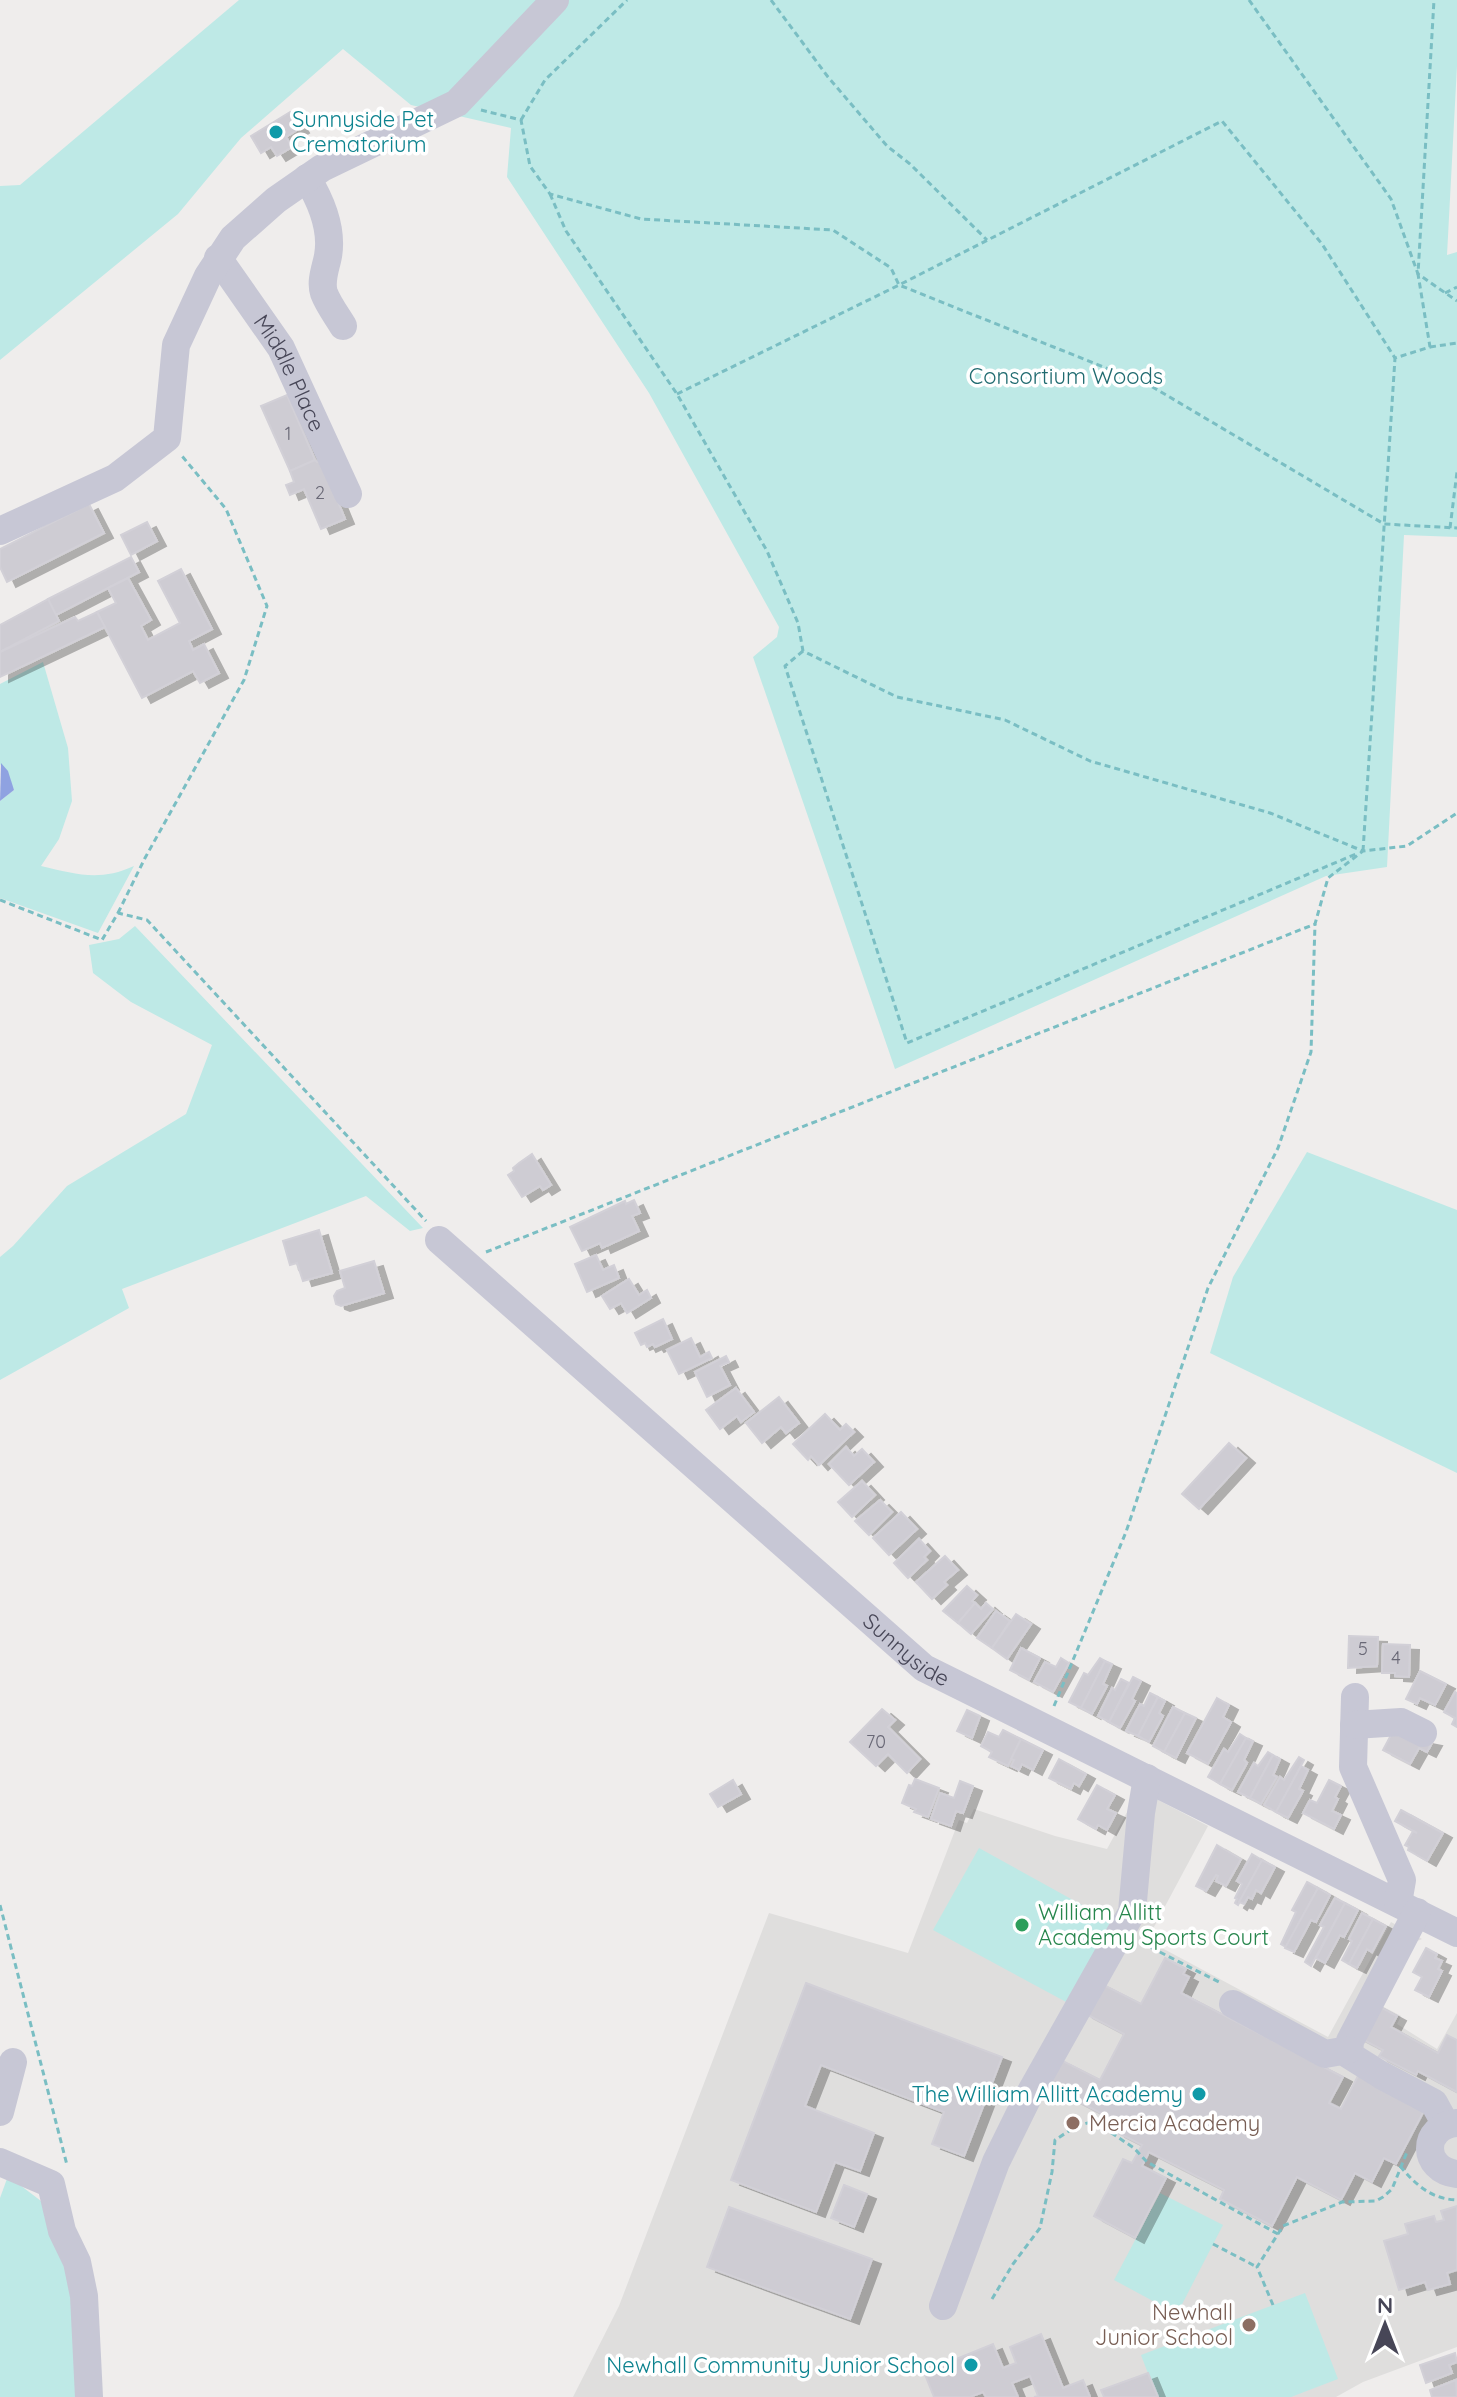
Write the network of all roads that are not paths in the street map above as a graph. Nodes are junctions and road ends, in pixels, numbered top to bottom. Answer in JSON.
{"nodes":[{"id":1,"x":555,"y":0,"type":"edge"},
{"id":2,"x":307,"y":178,"type":"junction"},
{"id":3,"x":218,"y":258,"type":"junction"},
{"id":4,"x":343,"y":326,"type":"dead end"},
{"id":5,"x":348,"y":494,"type":"dead end"},
{"id":6,"x":0,"y":531,"type":"edge"},
{"id":7,"x":435,"y":1234,"type":"road end"},
{"id":8,"x":1423,"y":1733,"type":"dead end"},
{"id":9,"x":1147,"y":1778,"type":"junction"},
{"id":10,"x":1408,"y":1907,"type":"junction"},
{"id":11,"x":1456,"y":1930,"type":"edge"},
{"id":12,"x":1233,"y":2004,"type":"dead end"},
{"id":13,"x":1348,"y":2050,"type":"junction"},
{"id":14,"x":13,"y":2062,"type":"dead end"},
{"id":15,"x":0,"y":2112,"type":"edge"},
{"id":16,"x":1451,"y":2124,"type":"edge"},
{"id":17,"x":0,"y":2162,"type":"edge"},
{"id":18,"x":1457,"y":2174,"type":"edge"},
{"id":19,"x":943,"y":2306,"type":"dead end"},
{"id":20,"x":89,"y":2397,"type":"edge"}],
"edges":[{"from":1,"to":2,"type":"street"},
{"from":2,"to":3,"type":"street"},
{"from":2,"to":4,"type":"street"},
{"from":3,"to":5,"type":"street","name":"Middle Place"},
{"from":3,"to":6,"type":"street"},
{"from":7,"to":9,"type":"street","name":"Sunnyside"},
{"from":8,"to":10,"type":"street"},
{"from":9,"to":10,"type":"street","name":"Sunnyside"},
{"from":9,"to":19,"type":"street"},
{"from":10,"to":11,"type":"street","name":"Sunnyside"},
{"from":10,"to":13,"type":"street"},
{"from":12,"to":13,"type":"street"},
{"from":13,"to":16,"type":"street"},
{"from":14,"to":15,"type":"street"},
{"from":16,"to":18,"type":"street"},
{"from":17,"to":20,"type":"street"}]}
